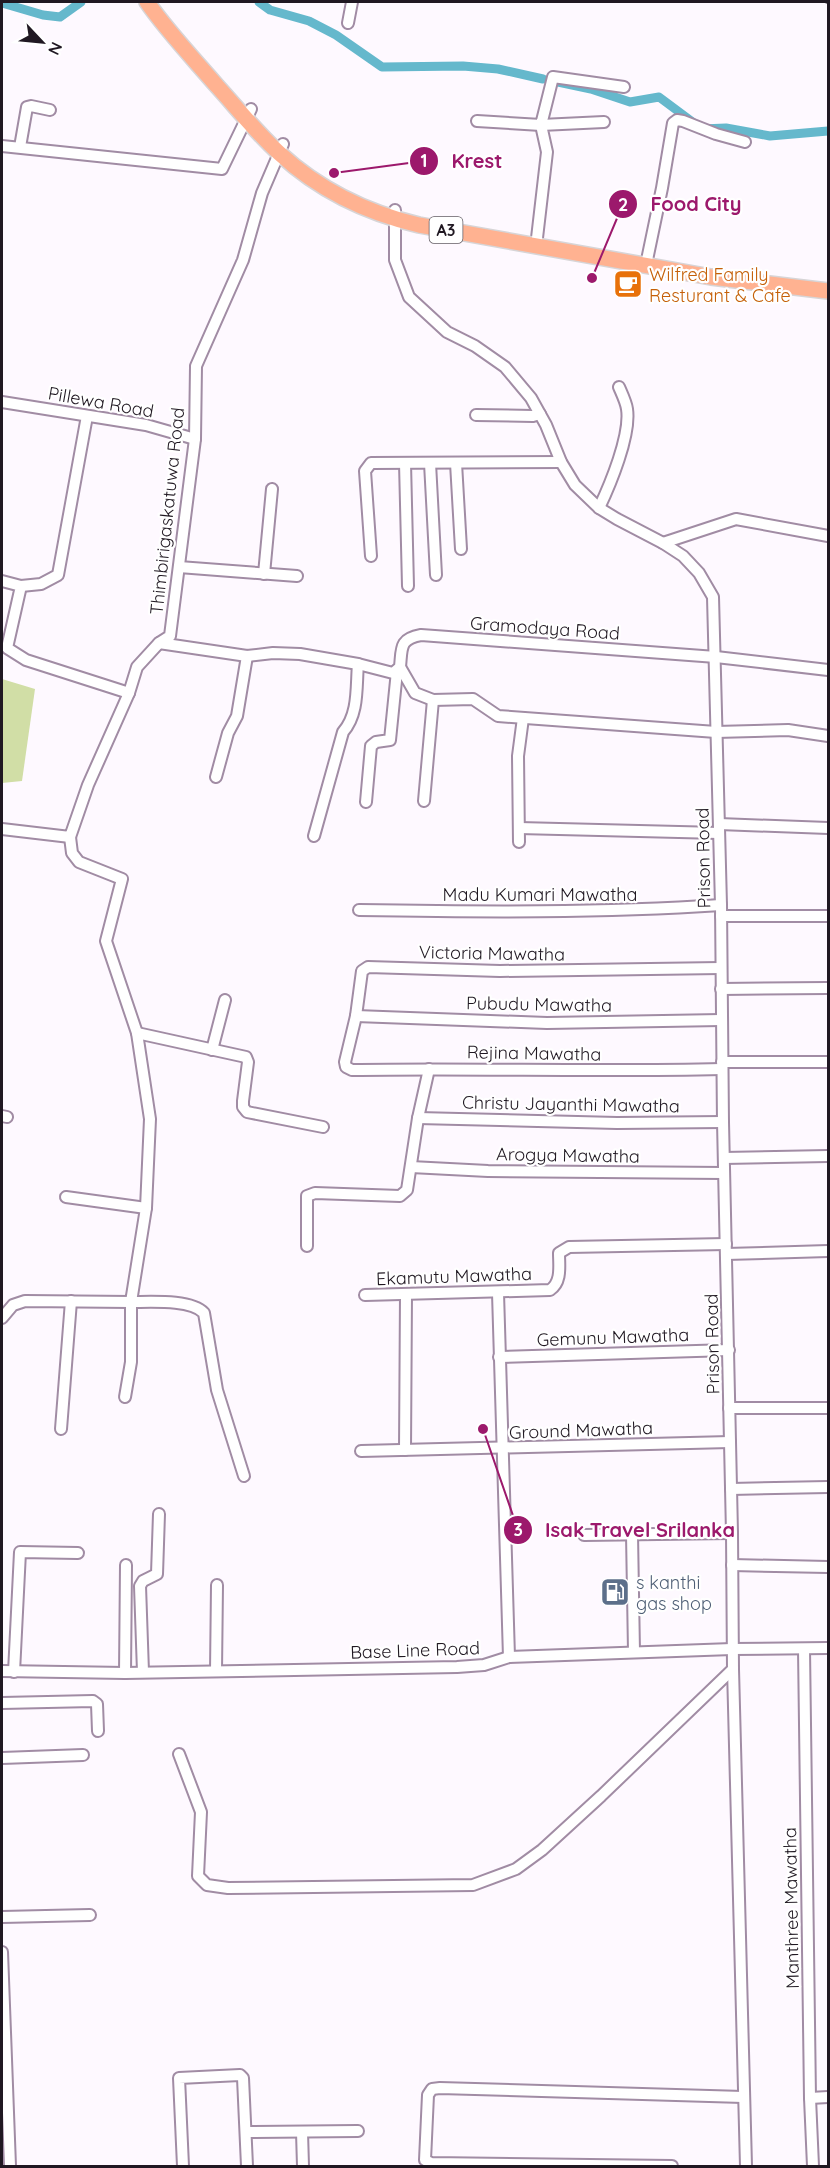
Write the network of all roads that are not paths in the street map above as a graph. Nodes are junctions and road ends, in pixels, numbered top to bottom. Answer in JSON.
{"nodes":[{"id":1,"x":147,"y":2,"type":"edge"},
{"id":2,"x":157,"y":2,"type":"edge"},
{"id":3,"x":352,"y":2,"type":"edge"},
{"id":4,"x":348,"y":23,"type":"dead end"},
{"id":5,"x":624,"y":87,"type":"dead end"},
{"id":6,"x":50,"y":110,"type":"dead end"},
{"id":7,"x":248,"y":114,"type":"junction"},
{"id":8,"x":477,"y":121,"type":"dead end"},
{"id":9,"x":604,"y":122,"type":"dead end"},
{"id":10,"x":541,"y":125,"type":"junction"},
{"id":11,"x":745,"y":142,"type":"dead end"},
{"id":12,"x":2,"y":146,"type":"edge"},
{"id":13,"x":20,"y":147,"type":"junction"},
{"id":14,"x":281,"y":149,"type":"junction"},
{"id":15,"x":394,"y":214,"type":"junction"},
{"id":16,"x":537,"y":238,"type":"junction"},
{"id":17,"x":647,"y":260,"type":"junction"},
{"id":18,"x":828,"y":284,"type":"edge"},
{"id":19,"x":828,"y":291,"type":"edge"},
{"id":20,"x":620,"y":387,"type":"dead end"},
{"id":21,"x":2,"y":402,"type":"edge"},
{"id":22,"x":540,"y":414,"type":"junction"},
{"id":23,"x":476,"y":415,"type":"dead end"},
{"id":24,"x":87,"y":416,"type":"junction"},
{"id":25,"x":195,"y":439,"type":"junction"},
{"id":26,"x":561,"y":462,"type":"junction"},
{"id":27,"x":405,"y":463,"type":"junction"},
{"id":28,"x":430,"y":463,"type":"junction"},
{"id":29,"x":456,"y":463,"type":"junction"},
{"id":30,"x":272,"y":489,"type":"dead end"},
{"id":31,"x":599,"y":508,"type":"junction"},
{"id":32,"x":828,"y":536,"type":"edge"},
{"id":33,"x":663,"y":543,"type":"junction"},
{"id":34,"x":461,"y":549,"type":"dead end"},
{"id":35,"x":371,"y":556,"type":"dead end"},
{"id":36,"x":179,"y":567,"type":"junction"},
{"id":37,"x":264,"y":574,"type":"junction"},
{"id":38,"x":436,"y":575,"type":"dead end"},
{"id":39,"x":297,"y":576,"type":"dead end"},
{"id":40,"x":2,"y":581,"type":"edge"},
{"id":41,"x":21,"y":586,"type":"junction"},
{"id":42,"x":408,"y":586,"type":"dead end"},
{"id":43,"x":159,"y":643,"type":"junction"},
{"id":44,"x":247,"y":656,"type":"junction"},
{"id":45,"x":716,"y":657,"type":"junction"},
{"id":46,"x":358,"y":664,"type":"junction"},
{"id":47,"x":399,"y":669,"type":"junction"},
{"id":48,"x":828,"y":669,"type":"edge"},
{"id":49,"x":129,"y":693,"type":"junction"},
{"id":50,"x":433,"y":700,"type":"junction"},
{"id":51,"x":523,"y":718,"type":"junction"},
{"id":52,"x":716,"y":732,"type":"junction"},
{"id":53,"x":828,"y":736,"type":"edge"},
{"id":54,"x":216,"y":777,"type":"dead end"},
{"id":55,"x":424,"y":801,"type":"dead end"},
{"id":56,"x":366,"y":802,"type":"dead end"},
{"id":57,"x":519,"y":828,"type":"junction"},
{"id":58,"x":828,"y":828,"type":"edge"},
{"id":59,"x":719,"y":829,"type":"junction"},
{"id":60,"x":2,"y":830,"type":"edge"},
{"id":61,"x":314,"y":836,"type":"dead end"},
{"id":62,"x":70,"y":837,"type":"junction"},
{"id":63,"x":519,"y":842,"type":"dead end"},
{"id":64,"x":359,"y":910,"type":"dead end"},
{"id":65,"x":721,"y":910,"type":"junction"},
{"id":66,"x":828,"y":916,"type":"edge"},
{"id":67,"x":721,"y":968,"type":"junction"},
{"id":68,"x":828,"y":988,"type":"edge"},
{"id":69,"x":721,"y":989,"type":"junction"},
{"id":70,"x":225,"y":1000,"type":"dead end"},
{"id":71,"x":356,"y":1016,"type":"junction"},
{"id":72,"x":722,"y":1020,"type":"junction"},
{"id":73,"x":137,"y":1033,"type":"junction"},
{"id":74,"x":212,"y":1050,"type":"junction"},
{"id":75,"x":828,"y":1062,"type":"edge"},
{"id":76,"x":722,"y":1066,"type":"junction"},
{"id":77,"x":346,"y":1067,"type":"joint"},
{"id":78,"x":429,"y":1068,"type":"junction"},
{"id":79,"x":418,"y":1118,"type":"junction"},
{"id":80,"x":723,"y":1122,"type":"junction"},
{"id":81,"x":323,"y":1127,"type":"dead end"},
{"id":82,"x":828,"y":1156,"type":"edge"},
{"id":83,"x":724,"y":1158,"type":"junction"},
{"id":84,"x":411,"y":1167,"type":"junction"},
{"id":85,"x":724,"y":1173,"type":"junction"},
{"id":86,"x":66,"y":1197,"type":"dead end"},
{"id":87,"x":146,"y":1208,"type":"junction"},
{"id":88,"x":307,"y":1246,"type":"dead end"},
{"id":89,"x":726,"y":1249,"type":"junction"},
{"id":90,"x":828,"y":1251,"type":"edge"},
{"id":91,"x":498,"y":1293,"type":"junction"},
{"id":92,"x":406,"y":1294,"type":"junction"},
{"id":93,"x":365,"y":1295,"type":"dead end"},
{"id":94,"x":71,"y":1301,"type":"junction"},
{"id":95,"x":131,"y":1302,"type":"junction"},
{"id":96,"x":2,"y":1318,"type":"edge"},
{"id":97,"x":729,"y":1350,"type":"junction"},
{"id":98,"x":499,"y":1357,"type":"junction"},
{"id":99,"x":125,"y":1397,"type":"dead end"},
{"id":100,"x":729,"y":1407,"type":"junction"},
{"id":101,"x":828,"y":1408,"type":"edge"},
{"id":102,"x":61,"y":1429,"type":"dead end"},
{"id":103,"x":730,"y":1442,"type":"junction"},
{"id":104,"x":503,"y":1449,"type":"junction"},
{"id":105,"x":405,"y":1450,"type":"junction"},
{"id":106,"x":361,"y":1451,"type":"dead end"},
{"id":107,"x":244,"y":1476,"type":"dead end"},
{"id":108,"x":828,"y":1487,"type":"edge"},
{"id":109,"x":731,"y":1488,"type":"junction"},
{"id":110,"x":159,"y":1514,"type":"dead end"},
{"id":111,"x":732,"y":1533,"type":"junction"},
{"id":112,"x":632,"y":1534,"type":"junction"},
{"id":113,"x":584,"y":1535,"type":"dead end"},
{"id":114,"x":78,"y":1553,"type":"dead end"},
{"id":115,"x":126,"y":1565,"type":"dead end"},
{"id":116,"x":732,"y":1565,"type":"junction"},
{"id":117,"x":828,"y":1567,"type":"edge"},
{"id":118,"x":217,"y":1585,"type":"dead end"},
{"id":119,"x":732,"y":1648,"type":"junction"},
{"id":120,"x":828,"y":1648,"type":"edge"},
{"id":121,"x":804,"y":1649,"type":"junction"},
{"id":122,"x":634,"y":1652,"type":"junction"},
{"id":123,"x":509,"y":1657,"type":"junction"},
{"id":124,"x":733,"y":1669,"type":"junction"},
{"id":125,"x":2,"y":1671,"type":"edge"},
{"id":126,"x":216,"y":1671,"type":"junction"},
{"id":127,"x":14,"y":1672,"type":"junction"},
{"id":128,"x":143,"y":1672,"type":"junction"},
{"id":129,"x":124,"y":1673,"type":"junction"},
{"id":130,"x":2,"y":1703,"type":"edge"},
{"id":131,"x":98,"y":1731,"type":"dead end"},
{"id":132,"x":179,"y":1754,"type":"dead end"},
{"id":133,"x":83,"y":1755,"type":"dead end"},
{"id":134,"x":2,"y":1758,"type":"edge"},
{"id":135,"x":90,"y":1915,"type":"dead end"},
{"id":136,"x":2,"y":1917,"type":"edge"},
{"id":137,"x":2,"y":1952,"type":"edge"},
{"id":138,"x":3,"y":2058,"type":"edge"},
{"id":139,"x":743,"y":2097,"type":"junction"},
{"id":140,"x":828,"y":2097,"type":"edge"},
{"id":141,"x":810,"y":2098,"type":"junction"},
{"id":142,"x":358,"y":2131,"type":"dead end"},
{"id":143,"x":246,"y":2132,"type":"junction"},
{"id":144,"x":302,"y":2132,"type":"junction"},
{"id":145,"x":5,"y":2135,"type":"edge"},
{"id":146,"x":7,"y":2164,"type":"edge"},
{"id":147,"x":183,"y":2166,"type":"edge"},
{"id":148,"x":247,"y":2166,"type":"edge"},
{"id":149,"x":303,"y":2166,"type":"edge"},
{"id":150,"x":672,"y":2166,"type":"edge"},
{"id":151,"x":746,"y":2166,"type":"edge"},
{"id":152,"x":813,"y":2166,"type":"edge"}],
"edges":[{"from":1,"to":7,"type":"highway","number":"A3"},
{"from":2,"to":7,"type":"highway","number":"A3"},
{"from":3,"to":4,"type":"street"},
{"from":5,"to":10,"type":"street"},
{"from":6,"to":13,"type":"street"},
{"from":7,"to":13,"type":"street"},
{"from":7,"to":14,"type":"highway","number":"A3"},
{"from":8,"to":10,"type":"street"},
{"from":9,"to":10,"type":"street"},
{"from":10,"to":16,"type":"street"},
{"from":11,"to":17,"type":"street"},
{"from":12,"to":13,"type":"street"},
{"from":14,"to":15,"type":"highway","number":"A3"},
{"from":14,"to":25,"type":"street","name":"Thimbirigaskatuwa Road"},
{"from":15,"to":16,"type":"highway","number":"A3"},
{"from":15,"to":19,"type":"highway","number":"A3"},
{"from":15,"to":22,"type":"street","name":"Prison Road"},
{"from":16,"to":17,"type":"highway","number":"A3"},
{"from":17,"to":18,"type":"highway","number":"A3"},
{"from":20,"to":31,"type":"street"},
{"from":21,"to":24,"type":"street","name":"Pillewa Road"},
{"from":22,"to":23,"type":"street"},
{"from":22,"to":26,"type":"street","name":"Prison Road"},
{"from":24,"to":25,"type":"street","name":"Pillewa Road"},
{"from":24,"to":41,"type":"street"},
{"from":25,"to":36,"type":"street","name":"Thimbirigaskatuwa Road"},
{"from":26,"to":29,"type":"street"},
{"from":26,"to":31,"type":"street","name":"Prison Road"},
{"from":27,"to":28,"type":"street"},
{"from":27,"to":35,"type":"street"},
{"from":27,"to":42,"type":"street"},
{"from":28,"to":29,"type":"street"},
{"from":28,"to":38,"type":"street"},
{"from":29,"to":34,"type":"street"},
{"from":30,"to":37,"type":"street"},
{"from":31,"to":33,"type":"street","name":"Prison Road"},
{"from":32,"to":33,"type":"street"},
{"from":33,"to":45,"type":"street","name":"Prison Road"},
{"from":36,"to":37,"type":"street"},
{"from":36,"to":43,"type":"street","name":"Thimbirigaskatuwa Road"},
{"from":37,"to":39,"type":"street"},
{"from":40,"to":41,"type":"street"},
{"from":41,"to":49,"type":"street"},
{"from":43,"to":44,"type":"street"},
{"from":43,"to":49,"type":"street","name":"Thimbirigaskatuwa Road"},
{"from":44,"to":46,"type":"street"},
{"from":44,"to":54,"type":"street"},
{"from":45,"to":47,"type":"street","name":"Gramodaya Road"},
{"from":45,"to":48,"type":"street"},
{"from":45,"to":52,"type":"street","name":"Prison Road"},
{"from":46,"to":47,"type":"street"},
{"from":46,"to":61,"type":"street"},
{"from":47,"to":50,"type":"street"},
{"from":47,"to":56,"type":"street","name":"Gramodaya Road"},
{"from":49,"to":62,"type":"street","name":"Thimbirigaskatuwa Road"},
{"from":50,"to":51,"type":"street"},
{"from":50,"to":55,"type":"street"},
{"from":51,"to":52,"type":"street"},
{"from":51,"to":57,"type":"street"},
{"from":52,"to":53,"type":"street"},
{"from":52,"to":59,"type":"street","name":"Prison Road"},
{"from":57,"to":59,"type":"street"},
{"from":57,"to":63,"type":"street"},
{"from":58,"to":59,"type":"street"},
{"from":59,"to":65,"type":"street","name":"Prison Road"},
{"from":60,"to":62,"type":"street"},
{"from":62,"to":73,"type":"street"},
{"from":64,"to":65,"type":"street","name":"Madu Kumari Mawatha"},
{"from":65,"to":66,"type":"street","name":"Madu Kumari Mawatha"},
{"from":65,"to":67,"type":"street","name":"Prison Road"},
{"from":67,"to":69,"type":"street","name":"Prison Road"},
{"from":67,"to":71,"type":"street","name":"Victoria Mawatha"},
{"from":68,"to":69,"type":"street"},
{"from":69,"to":72,"type":"street","name":"Prison Road"},
{"from":70,"to":74,"type":"street"},
{"from":71,"to":72,"type":"street","name":"Pubudu Mawatha"},
{"from":71,"to":77,"type":"street","name":"Victoria Mawatha"},
{"from":72,"to":76,"type":"street","name":"Prison Road"},
{"from":73,"to":74,"type":"street"},
{"from":73,"to":87,"type":"street"},
{"from":74,"to":81,"type":"street"},
{"from":75,"to":76,"type":"street","name":"Rejina Mawatha"},
{"from":76,"to":78,"type":"street","name":"Rejina Mawatha"},
{"from":76,"to":80,"type":"street","name":"Prison Road"},
{"from":77,"to":78,"type":"street","name":"Rejina Mawatha"},
{"from":78,"to":79,"type":"street"},
{"from":79,"to":80,"type":"street","name":"Christu Jayanthi Mawatha"},
{"from":79,"to":84,"type":"street"},
{"from":80,"to":83,"type":"street","name":"Prison Road"},
{"from":82,"to":83,"type":"street"},
{"from":83,"to":85,"type":"street","name":"Prison Road"},
{"from":84,"to":85,"type":"street","name":"Arogya Mawatha"},
{"from":84,"to":88,"type":"street"},
{"from":85,"to":89,"type":"street","name":"Prison Road"},
{"from":86,"to":87,"type":"street"},
{"from":87,"to":95,"type":"street"},
{"from":89,"to":90,"type":"street"},
{"from":89,"to":91,"type":"street","name":"Ekamutu Mawatha"},
{"from":89,"to":97,"type":"street","name":"Prison Road"},
{"from":91,"to":92,"type":"street","name":"Ekamutu Mawatha"},
{"from":91,"to":98,"type":"street"},
{"from":92,"to":93,"type":"street","name":"Ekamutu Mawatha"},
{"from":92,"to":105,"type":"street"},
{"from":94,"to":95,"type":"street"},
{"from":94,"to":96,"type":"street"},
{"from":94,"to":102,"type":"street"},
{"from":95,"to":99,"type":"street"},
{"from":95,"to":107,"type":"street"},
{"from":97,"to":98,"type":"street","name":"Gemunu Mawatha"},
{"from":97,"to":100,"type":"street","name":"Prison Road"},
{"from":98,"to":104,"type":"street"},
{"from":100,"to":101,"type":"street"},
{"from":100,"to":103,"type":"street","name":"Prison Road"},
{"from":103,"to":104,"type":"street","name":"Ground Mawatha"},
{"from":103,"to":109,"type":"street","name":"Prison Road"},
{"from":104,"to":105,"type":"street","name":"Ground Mawatha"},
{"from":104,"to":123,"type":"street"},
{"from":105,"to":106,"type":"street","name":"Ground Mawatha"},
{"from":108,"to":109,"type":"street"},
{"from":109,"to":111,"type":"street","name":"Prison Road"},
{"from":110,"to":128,"type":"street"},
{"from":111,"to":112,"type":"street"},
{"from":111,"to":116,"type":"street","name":"Prison Road"},
{"from":112,"to":113,"type":"street"},
{"from":112,"to":122,"type":"street"},
{"from":114,"to":127,"type":"street"},
{"from":115,"to":129,"type":"street"},
{"from":116,"to":117,"type":"street"},
{"from":116,"to":119,"type":"street","name":"Prison Road"},
{"from":118,"to":126,"type":"street"},
{"from":119,"to":121,"type":"street","name":"Base Line Road"},
{"from":119,"to":122,"type":"street","name":"Base Line Road"},
{"from":119,"to":124,"type":"street","name":"Prison Road"},
{"from":120,"to":121,"type":"street","name":"Base Line Road"},
{"from":121,"to":141,"type":"street","name":"Manthree Mawatha"},
{"from":122,"to":123,"type":"street","name":"Base Line Road"},
{"from":123,"to":126,"type":"street","name":"Base Line Road"},
{"from":124,"to":132,"type":"street"},
{"from":124,"to":139,"type":"street","name":"Prison Road"},
{"from":125,"to":127,"type":"street","name":"Base Line Road"},
{"from":126,"to":128,"type":"street","name":"Base Line Road"},
{"from":127,"to":129,"type":"street","name":"Base Line Road"},
{"from":128,"to":129,"type":"street","name":"Base Line Road"},
{"from":130,"to":131,"type":"street"},
{"from":133,"to":134,"type":"street"},
{"from":135,"to":136,"type":"street"},
{"from":137,"to":138,"type":"street"},
{"from":138,"to":145,"type":"street"},
{"from":139,"to":150,"type":"street"},
{"from":139,"to":151,"type":"street","name":"Prison Road"},
{"from":140,"to":141,"type":"street"},
{"from":141,"to":152,"type":"street","name":"Manthree Mawatha"},
{"from":142,"to":144,"type":"street"},
{"from":143,"to":144,"type":"street"},
{"from":143,"to":147,"type":"street"},
{"from":143,"to":148,"type":"street"},
{"from":144,"to":149,"type":"street"},
{"from":145,"to":146,"type":"street"}]}
